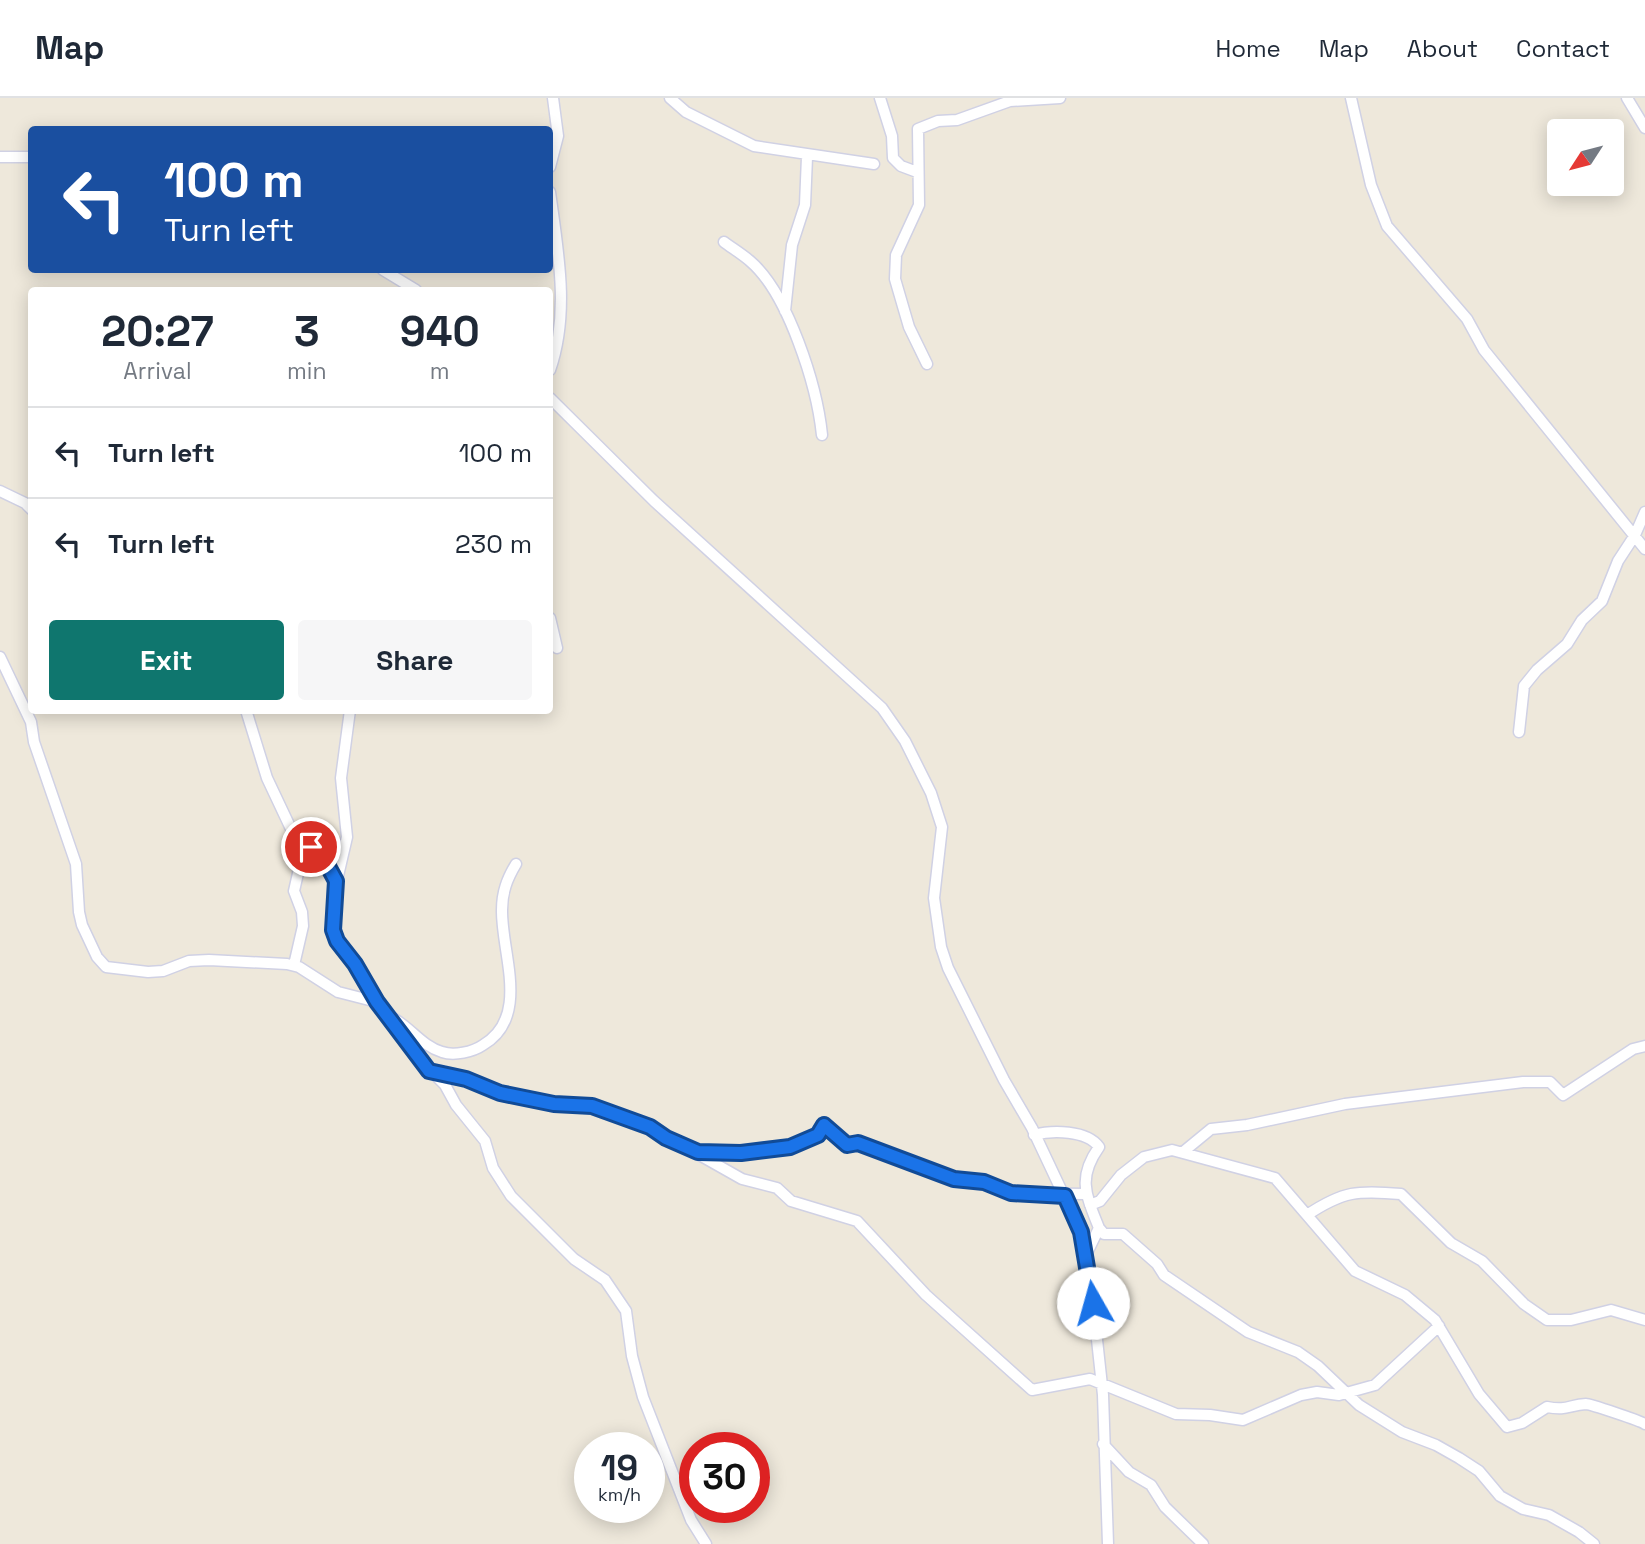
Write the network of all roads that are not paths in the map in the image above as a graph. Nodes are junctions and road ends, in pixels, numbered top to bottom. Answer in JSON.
{"nodes":[{"id":1,"x":553,"y":98,"type":"edge"},
{"id":2,"x":670,"y":98,"type":"edge"},
{"id":3,"x":880,"y":98,"type":"edge"},
{"id":4,"x":1060,"y":98,"type":"edge"},
{"id":5,"x":1351,"y":98,"type":"edge"},
{"id":6,"x":1627,"y":98,"type":"edge"},
{"id":7,"x":1645,"y":128,"type":"edge"},
{"id":8,"x":553,"y":155,"type":"edge"},
{"id":9,"x":0,"y":157,"type":"edge"},
{"id":10,"x":28,"y":157,"type":"edge"},
{"id":11,"x":807,"y":157,"type":"dead end"},
{"id":12,"x":874,"y":164,"type":"dead end"},
{"id":13,"x":917,"y":172,"type":"junction"},
{"id":14,"x":553,"y":215,"type":"edge"},
{"id":15,"x":723,"y":242,"type":"dead end"},
{"id":16,"x":388,"y":273,"type":"edge"},
{"id":17,"x":410,"y":287,"type":"edge"},
{"id":18,"x":785,"y":311,"type":"junction"},
{"id":19,"x":553,"y":359,"type":"edge"},
{"id":20,"x":927,"y":365,"type":"dead end"},
{"id":21,"x":553,"y":401,"type":"edge"},
{"id":22,"x":822,"y":435,"type":"dead end"},
{"id":23,"x":0,"y":491,"type":"edge"},
{"id":24,"x":28,"y":506,"type":"edge"},
{"id":25,"x":1645,"y":512,"type":"edge"},
{"id":26,"x":1635,"y":536,"type":"junction"},
{"id":27,"x":1645,"y":549,"type":"edge"},
{"id":28,"x":553,"y":631,"type":"edge"},
{"id":29,"x":557,"y":648,"type":"dead end"},
{"id":30,"x":0,"y":657,"type":"edge"},
{"id":31,"x":248,"y":714,"type":"edge"},
{"id":32,"x":349,"y":714,"type":"edge"},
{"id":33,"x":1519,"y":732,"type":"dead end"},
{"id":34,"x":292,"y":831,"type":"junction"},
{"id":35,"x":516,"y":864,"type":"dead end"},
{"id":36,"x":336,"y":881,"type":"junction"},
{"id":37,"x":294,"y":965,"type":"junction"},
{"id":38,"x":377,"y":1002,"type":"junction"},
{"id":39,"x":386,"y":1014,"type":"junction"},
{"id":40,"x":1645,"y":1046,"type":"edge"},
{"id":41,"x":429,"y":1071,"type":"junction"},
{"id":42,"x":1034,"y":1135,"type":"junction"},
{"id":43,"x":698,"y":1152,"type":"junction"},
{"id":44,"x":1184,"y":1152,"type":"junction"},
{"id":45,"x":1086,"y":1195,"type":"junction"},
{"id":46,"x":1065,"y":1196,"type":"junction"},
{"id":47,"x":1090,"y":1205,"type":"junction"},
{"id":48,"x":1307,"y":1215,"type":"junction"},
{"id":49,"x":1099,"y":1227,"type":"junction"},
{"id":50,"x":1086,"y":1255,"type":"junction"},
{"id":51,"x":1645,"y":1321,"type":"edge"},
{"id":52,"x":1439,"y":1326,"type":"junction"},
{"id":53,"x":1102,"y":1384,"type":"junction"},
{"id":54,"x":1343,"y":1392,"type":"junction"},
{"id":55,"x":1645,"y":1424,"type":"edge"},
{"id":56,"x":1103,"y":1444,"type":"junction"},
{"id":57,"x":706,"y":1544,"type":"edge"},
{"id":58,"x":1108,"y":1544,"type":"edge"},
{"id":59,"x":1202,"y":1544,"type":"edge"},
{"id":60,"x":1594,"y":1544,"type":"edge"}],
"edges":[{"from":1,"to":8,"type":"street"},
{"from":2,"to":12,"type":"street"},
{"from":3,"to":13,"type":"street"},
{"from":4,"to":13,"type":"street"},
{"from":5,"to":26,"type":"street"},
{"from":6,"to":7,"type":"street"},
{"from":9,"to":10,"type":"street"},
{"from":11,"to":18,"type":"street"},
{"from":13,"to":20,"type":"street"},
{"from":14,"to":19,"type":"street"},
{"from":15,"to":18,"type":"street"},
{"from":16,"to":17,"type":"street"},
{"from":18,"to":22,"type":"street"},
{"from":21,"to":42,"type":"street"},
{"from":23,"to":24,"type":"street"},
{"from":25,"to":26,"type":"street"},
{"from":26,"to":27,"type":"street"},
{"from":26,"to":33,"type":"street"},
{"from":28,"to":29,"type":"street"},
{"from":30,"to":37,"type":"street"},
{"from":31,"to":34,"type":"street"},
{"from":32,"to":36,"type":"street"},
{"from":34,"to":36,"type":"street"},
{"from":34,"to":37,"type":"street"},
{"from":35,"to":39,"type":"street"},
{"from":36,"to":38,"type":"street"},
{"from":37,"to":38,"type":"street"},
{"from":38,"to":39,"type":"street"},
{"from":39,"to":41,"type":"street"},
{"from":40,"to":44,"type":"street"},
{"from":41,"to":43,"type":"street"},
{"from":41,"to":57,"type":"street"},
{"from":42,"to":45,"type":"street"},
{"from":42,"to":46,"type":"street"},
{"from":43,"to":46,"type":"street"},
{"from":43,"to":53,"type":"street"},
{"from":44,"to":47,"type":"street"},
{"from":44,"to":48,"type":"street"},
{"from":45,"to":46,"type":"street"},
{"from":45,"to":47,"type":"street"},
{"from":46,"to":50,"type":"street"},
{"from":47,"to":49,"type":"street"},
{"from":48,"to":51,"type":"street"},
{"from":48,"to":52,"type":"street"},
{"from":49,"to":50,"type":"street"},
{"from":49,"to":54,"type":"street"},
{"from":50,"to":53,"type":"street"},
{"from":52,"to":54,"type":"street"},
{"from":52,"to":55,"type":"street"},
{"from":53,"to":54,"type":"street"},
{"from":53,"to":56,"type":"street"},
{"from":54,"to":60,"type":"street"},
{"from":56,"to":58,"type":"street"},
{"from":56,"to":59,"type":"street"}]}
